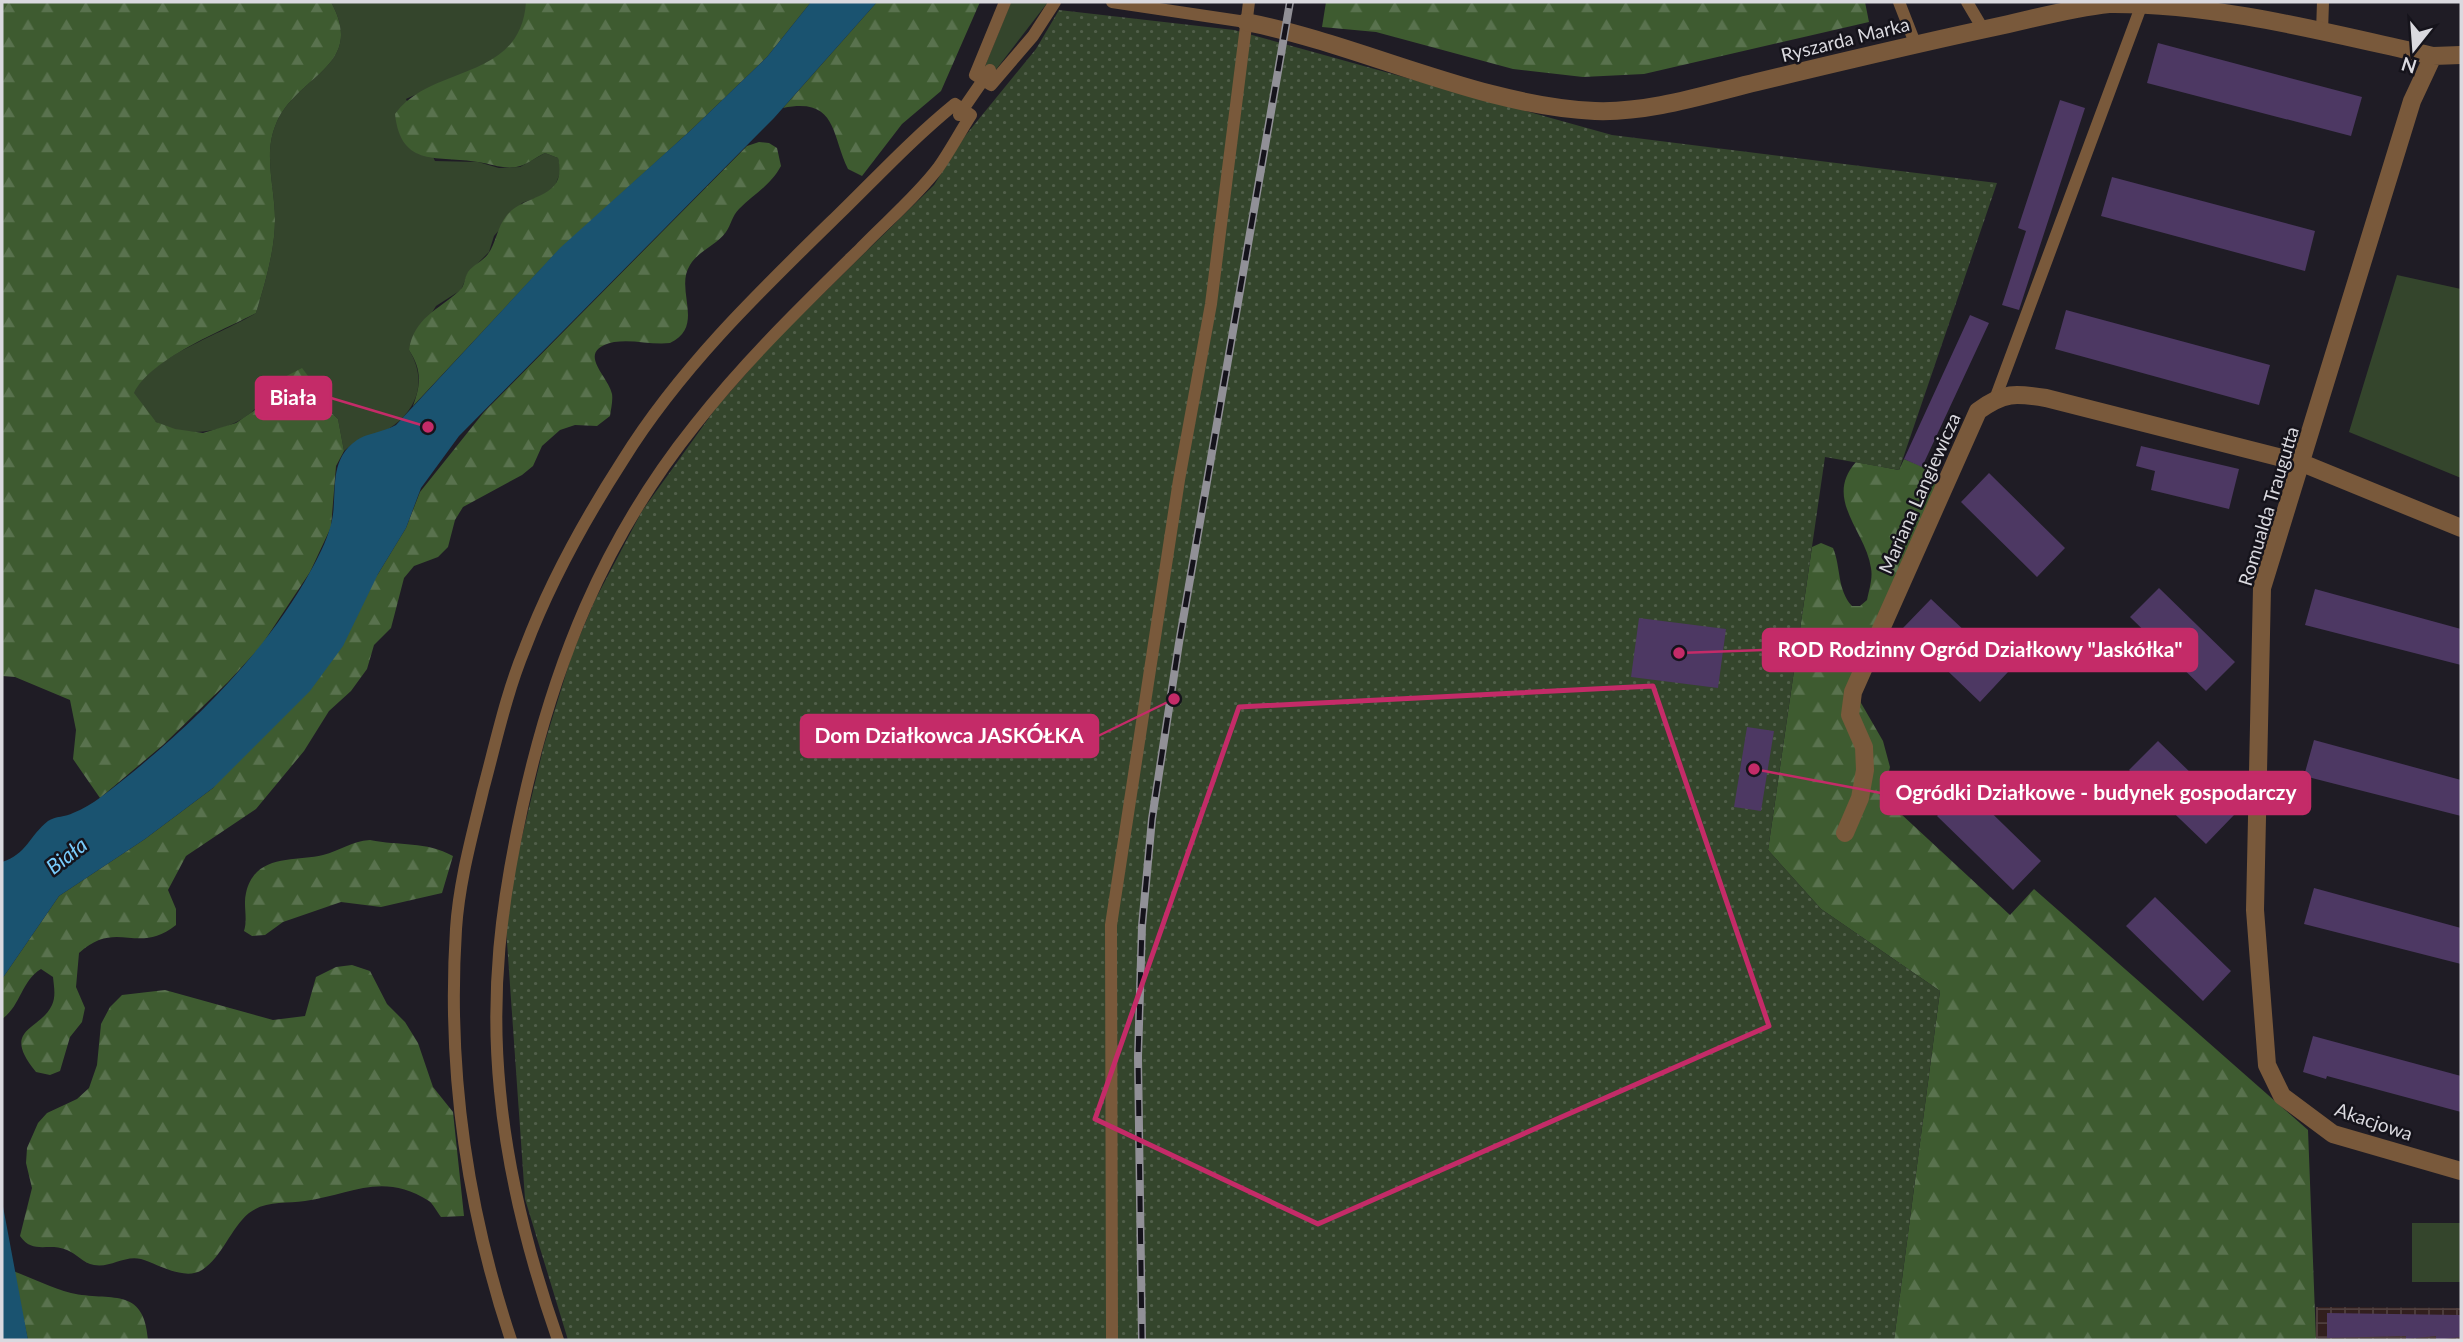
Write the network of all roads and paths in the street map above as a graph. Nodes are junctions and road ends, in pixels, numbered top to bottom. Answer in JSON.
{"nodes":[{"id":1,"x":1005,"y":2,"type":"edge"},
{"id":2,"x":1055,"y":2,"type":"edge"},
{"id":3,"x":1112,"y":2,"type":"edge"},
{"id":4,"x":1249,"y":2,"type":"edge"},
{"id":5,"x":1899,"y":2,"type":"edge"},
{"id":6,"x":1967,"y":2,"type":"edge"},
{"id":7,"x":2323,"y":2,"type":"edge"},
{"id":8,"x":2109,"y":3,"type":"edge"},
{"id":9,"x":2142,"y":4,"type":"junction"},
{"id":10,"x":1246,"y":22,"type":"junction"},
{"id":11,"x":1983,"y":29,"type":"junction"},
{"id":12,"x":2322,"y":32,"type":"junction"},
{"id":13,"x":1915,"y":43,"type":"junction"},
{"id":14,"x":2461,"y":55,"type":"edge"},
{"id":15,"x":2433,"y":56,"type":"junction"},
{"id":16,"x":987,"y":75,"type":"junction"},
{"id":17,"x":961,"y":113,"type":"junction"},
{"id":18,"x":1994,"y":399,"type":"junction"},
{"id":19,"x":2302,"y":463,"type":"junction"},
{"id":20,"x":2461,"y":528,"type":"edge"},
{"id":21,"x":1845,"y":833,"type":"dead end"},
{"id":22,"x":2282,"y":1096,"type":"joint"},
{"id":23,"x":2461,"y":1171,"type":"edge"},
{"id":24,"x":511,"y":1340,"type":"edge"},
{"id":25,"x":558,"y":1340,"type":"edge"},
{"id":26,"x":1112,"y":1340,"type":"edge"}],
"edges":[{"from":1,"to":16,"type":"lane"},
{"from":2,"to":16,"type":"lane"},
{"from":3,"to":10,"type":"lane"},
{"from":4,"to":10,"type":"lane"},
{"from":5,"to":13,"type":"lane"},
{"from":6,"to":11,"type":"lane"},
{"from":7,"to":12,"type":"lane"},
{"from":8,"to":9,"type":"street","name":"Ryszarda Marka"},
{"from":8,"to":11,"type":"street","name":"Ryszarda Marka"},
{"from":9,"to":12,"type":"street","name":"Ryszarda Marka"},
{"from":9,"to":18,"type":"lane"},
{"from":10,"to":13,"type":"street","name":"Ryszarda Marka"},
{"from":10,"to":26,"type":"lane"},
{"from":11,"to":13,"type":"street","name":"Ryszarda Marka"},
{"from":12,"to":15,"type":"street","name":"Ryszarda Marka"},
{"from":14,"to":15,"type":"street"},
{"from":15,"to":19,"type":"street","name":"Romualda Traugutta"},
{"from":16,"to":17,"type":"lane"},
{"from":17,"to":24,"type":"lane"},
{"from":17,"to":25,"type":"lane"},
{"from":18,"to":19,"type":"street"},
{"from":18,"to":21,"type":"street","name":"Mariana Langiewicza"},
{"from":19,"to":20,"type":"street"},
{"from":19,"to":22,"type":"street","name":"Romualda Traugutta"},
{"from":22,"to":23,"type":"street","name":"Akacjowa"}]}
